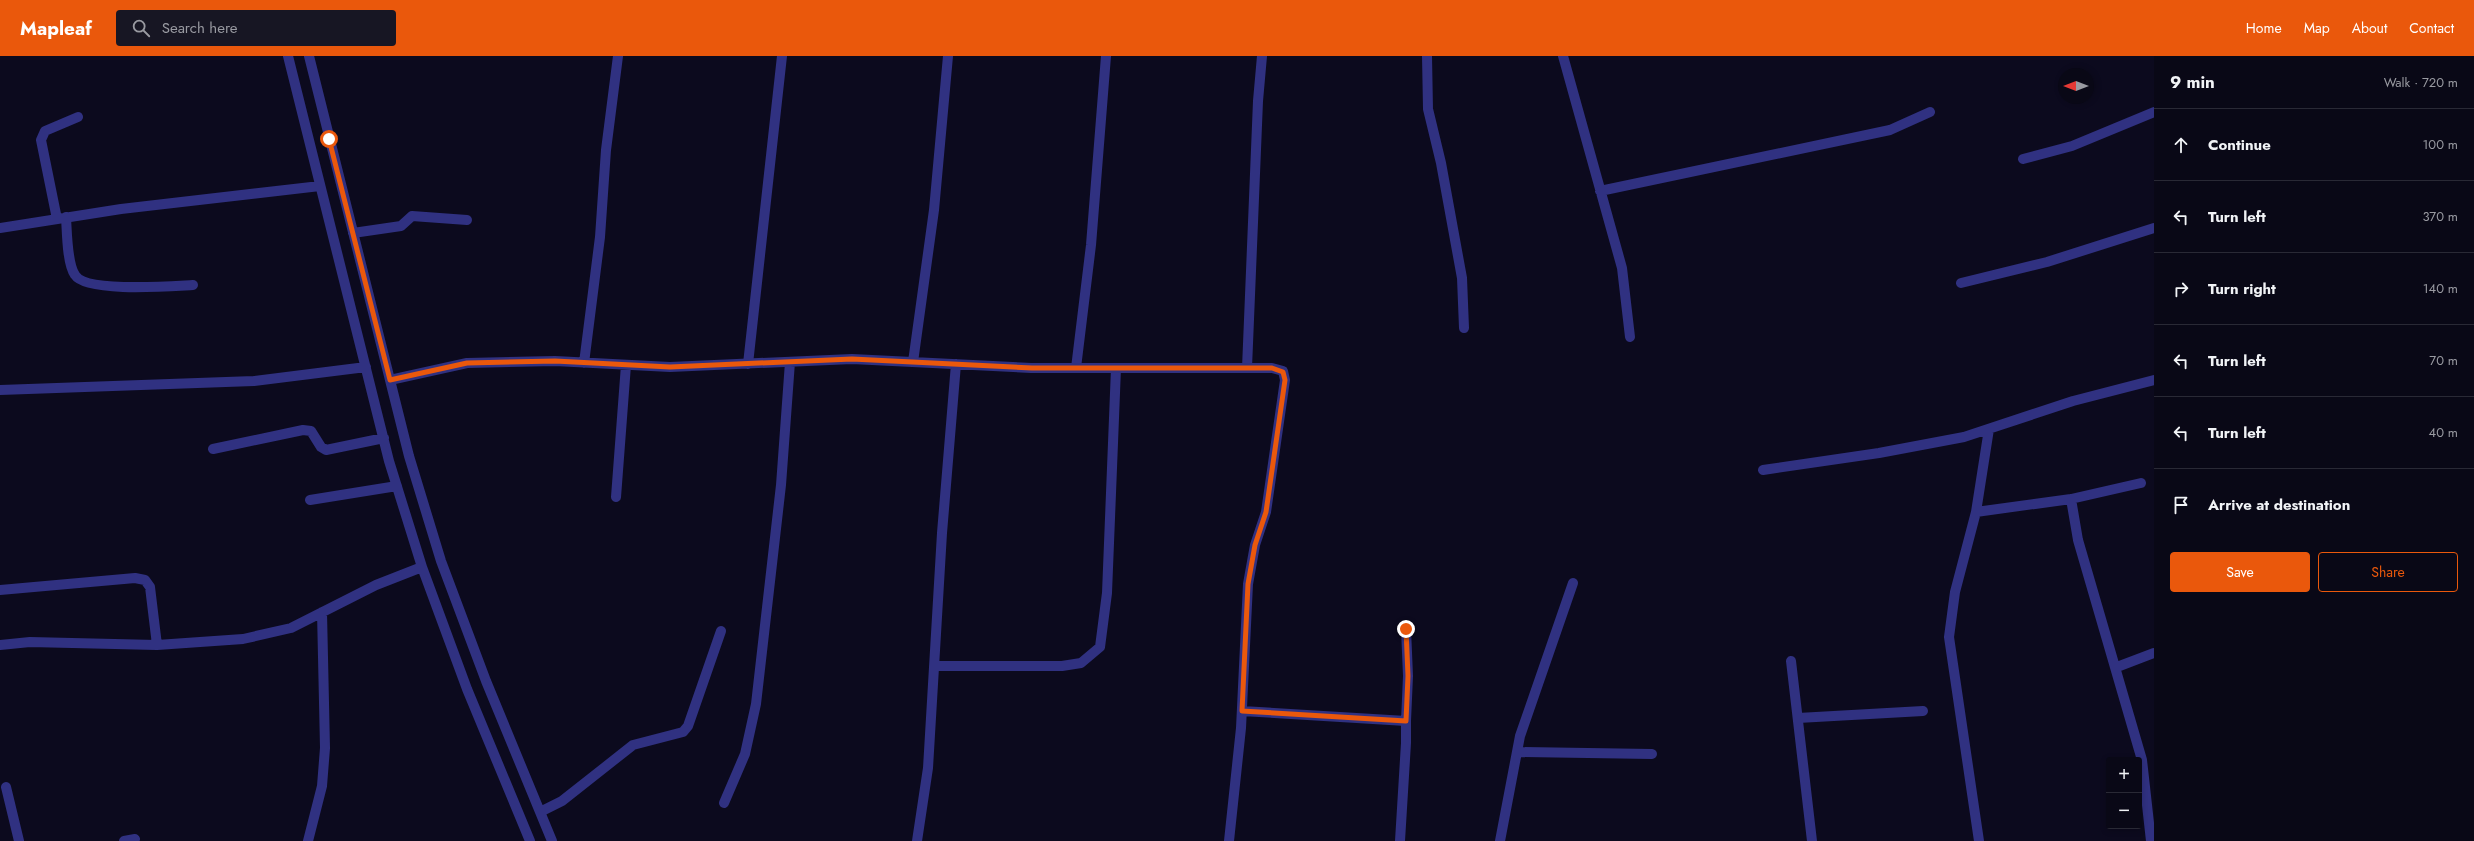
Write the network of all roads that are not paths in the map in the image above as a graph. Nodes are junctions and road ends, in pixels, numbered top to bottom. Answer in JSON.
{"nodes":[{"id":1,"x":288,"y":56,"type":"edge"},
{"id":2,"x":309,"y":56,"type":"edge"},
{"id":3,"x":618,"y":56,"type":"edge"},
{"id":4,"x":782,"y":56,"type":"edge"},
{"id":5,"x":948,"y":56,"type":"edge"},
{"id":6,"x":1106,"y":56,"type":"edge"},
{"id":7,"x":1262,"y":56,"type":"edge"},
{"id":8,"x":1427,"y":56,"type":"edge"},
{"id":9,"x":1563,"y":56,"type":"edge"},
{"id":10,"x":1930,"y":112,"type":"dead end"},
{"id":11,"x":2154,"y":112,"type":"edge"},
{"id":12,"x":78,"y":117,"type":"dead end"},
{"id":13,"x":2023,"y":159,"type":"dead end"},
{"id":14,"x":320,"y":186,"type":"junction"},
{"id":15,"x":1600,"y":191,"type":"junction"},
{"id":16,"x":61,"y":218,"type":"junction"},
{"id":17,"x":467,"y":220,"type":"dead end"},
{"id":18,"x":0,"y":228,"type":"edge"},
{"id":19,"x":2154,"y":228,"type":"edge"},
{"id":20,"x":352,"y":233,"type":"junction"},
{"id":21,"x":1961,"y":283,"type":"dead end"},
{"id":22,"x":193,"y":285,"type":"dead end"},
{"id":23,"x":1464,"y":328,"type":"dead end"},
{"id":24,"x":1630,"y":337,"type":"dead end"},
{"id":25,"x":584,"y":362,"type":"junction"},
{"id":26,"x":790,"y":362,"type":"junction"},
{"id":27,"x":913,"y":362,"type":"junction"},
{"id":28,"x":748,"y":364,"type":"junction"},
{"id":29,"x":956,"y":364,"type":"junction"},
{"id":30,"x":626,"y":365,"type":"junction"},
{"id":31,"x":366,"y":367,"type":"junction"},
{"id":32,"x":1076,"y":368,"type":"junction"},
{"id":33,"x":1116,"y":368,"type":"junction"},
{"id":34,"x":1247,"y":368,"type":"junction"},
{"id":35,"x":390,"y":380,"type":"junction"},
{"id":36,"x":2154,"y":380,"type":"edge"},
{"id":37,"x":0,"y":390,"type":"edge"},
{"id":38,"x":1989,"y":429,"type":"junction"},
{"id":39,"x":384,"y":438,"type":"junction"},
{"id":40,"x":213,"y":449,"type":"dead end"},
{"id":41,"x":1763,"y":470,"type":"dead end"},
{"id":42,"x":2141,"y":483,"type":"dead end"},
{"id":43,"x":397,"y":486,"type":"junction"},
{"id":44,"x":616,"y":497,"type":"dead end"},
{"id":45,"x":310,"y":500,"type":"dead end"},
{"id":46,"x":2071,"y":500,"type":"junction"},
{"id":47,"x":1976,"y":512,"type":"junction"},
{"id":48,"x":422,"y":567,"type":"junction"},
{"id":49,"x":1573,"y":583,"type":"dead end"},
{"id":50,"x":0,"y":590,"type":"edge"},
{"id":51,"x":322,"y":612,"type":"junction"},
{"id":52,"x":1406,"y":629,"type":"dead end"},
{"id":53,"x":721,"y":631,"type":"dead end"},
{"id":54,"x":0,"y":645,"type":"edge"},
{"id":55,"x":157,"y":645,"type":"junction"},
{"id":56,"x":2154,"y":653,"type":"edge"},
{"id":57,"x":1791,"y":661,"type":"dead end"},
{"id":58,"x":935,"y":666,"type":"junction"},
{"id":59,"x":2116,"y":667,"type":"junction"},
{"id":60,"x":1242,"y":711,"type":"junction"},
{"id":61,"x":1923,"y":711,"type":"dead end"},
{"id":62,"x":1798,"y":718,"type":"junction"},
{"id":63,"x":1406,"y":721,"type":"junction"},
{"id":64,"x":1517,"y":752,"type":"junction"},
{"id":65,"x":1652,"y":754,"type":"dead end"},
{"id":66,"x":6,"y":787,"type":"dead end"},
{"id":67,"x":724,"y":803,"type":"dead end"},
{"id":68,"x":540,"y":812,"type":"junction"},
{"id":69,"x":2152,"y":827,"type":"edge"},
{"id":70,"x":135,"y":839,"type":"dead end"},
{"id":71,"x":19,"y":841,"type":"edge"},
{"id":72,"x":124,"y":841,"type":"edge"},
{"id":73,"x":308,"y":841,"type":"edge"},
{"id":74,"x":530,"y":841,"type":"edge"},
{"id":75,"x":552,"y":841,"type":"edge"},
{"id":76,"x":917,"y":841,"type":"edge"},
{"id":77,"x":1229,"y":841,"type":"edge"},
{"id":78,"x":1400,"y":841,"type":"edge"},
{"id":79,"x":1500,"y":841,"type":"edge"},
{"id":80,"x":1812,"y":841,"type":"edge"},
{"id":81,"x":1979,"y":841,"type":"edge"},
{"id":82,"x":2151,"y":841,"type":"edge"}],
"edges":[{"from":1,"to":14,"type":"street"},
{"from":2,"to":20,"type":"street"},
{"from":3,"to":25,"type":"street"},
{"from":4,"to":28,"type":"street"},
{"from":5,"to":27,"type":"street"},
{"from":6,"to":32,"type":"street"},
{"from":7,"to":34,"type":"street"},
{"from":8,"to":23,"type":"street"},
{"from":9,"to":15,"type":"street"},
{"from":10,"to":15,"type":"street"},
{"from":11,"to":13,"type":"street"},
{"from":12,"to":16,"type":"street"},
{"from":14,"to":16,"type":"street"},
{"from":14,"to":31,"type":"street"},
{"from":15,"to":24,"type":"street"},
{"from":16,"to":18,"type":"street"},
{"from":16,"to":22,"type":"street"},
{"from":17,"to":20,"type":"street"},
{"from":19,"to":21,"type":"street"},
{"from":20,"to":35,"type":"street"},
{"from":25,"to":30,"type":"street"},
{"from":25,"to":35,"type":"street"},
{"from":26,"to":27,"type":"street"},
{"from":26,"to":28,"type":"street"},
{"from":26,"to":67,"type":"street"},
{"from":27,"to":29,"type":"street"},
{"from":28,"to":30,"type":"street"},
{"from":29,"to":32,"type":"street"},
{"from":29,"to":58,"type":"street"},
{"from":30,"to":44,"type":"street"},
{"from":31,"to":37,"type":"street"},
{"from":31,"to":39,"type":"street"},
{"from":32,"to":33,"type":"street"},
{"from":33,"to":34,"type":"street"},
{"from":33,"to":58,"type":"street"},
{"from":34,"to":60,"type":"street"},
{"from":35,"to":68,"type":"street"},
{"from":36,"to":38,"type":"street"},
{"from":38,"to":41,"type":"street"},
{"from":38,"to":47,"type":"street"},
{"from":39,"to":40,"type":"street"},
{"from":39,"to":43,"type":"street"},
{"from":42,"to":46,"type":"street"},
{"from":43,"to":45,"type":"street"},
{"from":43,"to":48,"type":"street"},
{"from":46,"to":47,"type":"street"},
{"from":46,"to":59,"type":"street"},
{"from":47,"to":81,"type":"street"},
{"from":48,"to":51,"type":"street"},
{"from":48,"to":74,"type":"street"},
{"from":49,"to":64,"type":"street"},
{"from":50,"to":55,"type":"street"},
{"from":51,"to":55,"type":"street"},
{"from":51,"to":73,"type":"street"},
{"from":52,"to":63,"type":"street"},
{"from":53,"to":68,"type":"street"},
{"from":54,"to":55,"type":"street"},
{"from":56,"to":59,"type":"street"},
{"from":57,"to":62,"type":"street"},
{"from":58,"to":76,"type":"street"},
{"from":59,"to":69,"type":"street"},
{"from":60,"to":63,"type":"street"},
{"from":60,"to":77,"type":"street"},
{"from":61,"to":62,"type":"street"},
{"from":62,"to":80,"type":"street"},
{"from":63,"to":78,"type":"street"},
{"from":64,"to":65,"type":"street"},
{"from":64,"to":79,"type":"street"},
{"from":66,"to":71,"type":"street"},
{"from":68,"to":75,"type":"street"},
{"from":69,"to":82,"type":"street"},
{"from":70,"to":72,"type":"street"}]}
